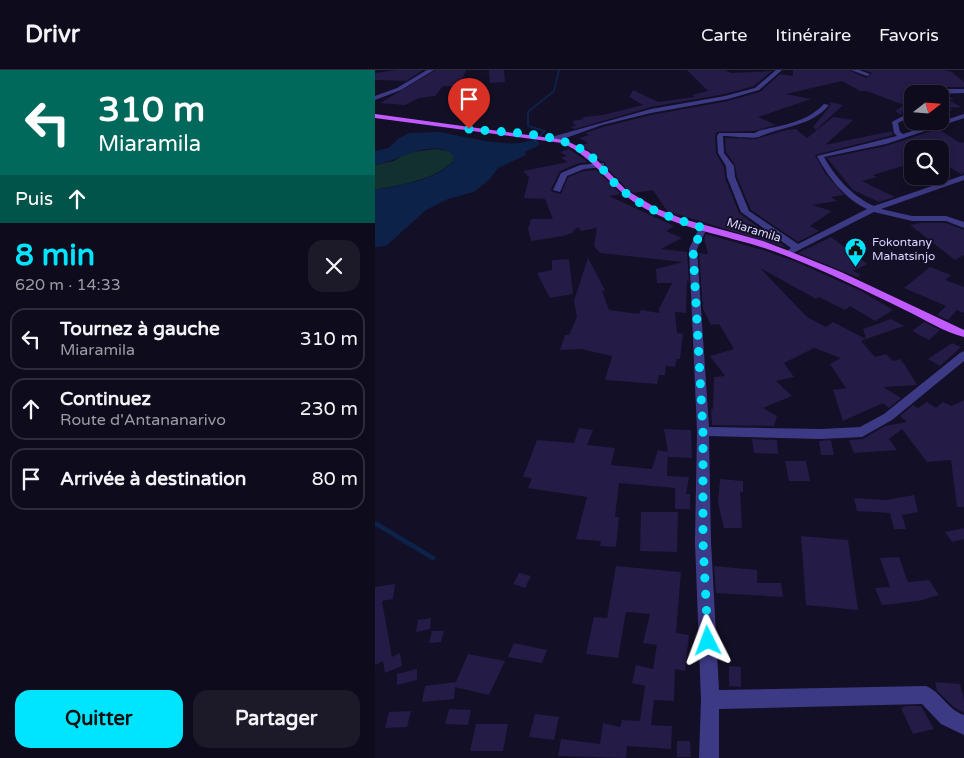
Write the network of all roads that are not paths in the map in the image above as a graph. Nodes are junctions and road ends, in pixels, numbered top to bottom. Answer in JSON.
{"nodes":[{"id":1,"x":431,"y":70,"type":"edge"},
{"id":2,"x":779,"y":70,"type":"edge"},
{"id":3,"x":854,"y":70,"type":"edge"},
{"id":4,"x":867,"y":74,"type":"dead end"},
{"id":5,"x":949,"y":91,"type":"edge"},
{"id":6,"x":964,"y":91,"type":"edge"},
{"id":7,"x":949,"y":94,"type":"edge"},
{"id":8,"x":375,"y":98,"type":"edge"},
{"id":9,"x":960,"y":99,"type":"dead end"},
{"id":10,"x":826,"y":105,"type":"dead end"},
{"id":11,"x":375,"y":116,"type":"edge"},
{"id":12,"x":964,"y":116,"type":"edge"},
{"id":13,"x":904,"y":118,"type":"edge"},
{"id":14,"x":902,"y":137,"type":"junction"},
{"id":15,"x":549,"y":138,"type":"junction"},
{"id":16,"x":601,"y":165,"type":"junction"},
{"id":17,"x":964,"y":177,"type":"edge"},
{"id":18,"x":557,"y":190,"type":"dead end"},
{"id":19,"x":873,"y":209,"type":"junction"},
{"id":20,"x":964,"y":224,"type":"edge"},
{"id":21,"x":703,"y":228,"type":"junction"},
{"id":22,"x":797,"y":248,"type":"junction"},
{"id":23,"x":786,"y":254,"type":"junction"},
{"id":24,"x":964,"y":334,"type":"edge"},
{"id":25,"x":964,"y":355,"type":"edge"},
{"id":26,"x":703,"y":431,"type":"junction"},
{"id":27,"x":710,"y":700,"type":"junction"},
{"id":28,"x":964,"y":725,"type":"edge"},
{"id":29,"x":709,"y":758,"type":"edge"}],
"edges":[{"from":1,"to":8,"type":"street"},
{"from":2,"to":15,"type":"street"},
{"from":3,"to":4,"type":"street"},
{"from":5,"to":6,"type":"street"},
{"from":7,"to":9,"type":"street"},
{"from":10,"to":22,"type":"street"},
{"from":11,"to":15,"type":"main road","name":"Miaramila"},
{"from":12,"to":14,"type":"street"},
{"from":13,"to":14,"type":"street"},
{"from":14,"to":19,"type":"street"},
{"from":15,"to":16,"type":"main road","name":"Miaramila"},
{"from":16,"to":18,"type":"street"},
{"from":16,"to":21,"type":"main road","name":"Miaramila"},
{"from":17,"to":19,"type":"street"},
{"from":19,"to":20,"type":"street"},
{"from":19,"to":22,"type":"street"},
{"from":21,"to":23,"type":"main road","name":"Miaramila"},
{"from":21,"to":26,"type":"street"},
{"from":22,"to":23,"type":"street"},
{"from":23,"to":24,"type":"main road","name":"Miaramila"},
{"from":25,"to":26,"type":"street"},
{"from":26,"to":27,"type":"street"},
{"from":27,"to":28,"type":"street"},
{"from":27,"to":29,"type":"street"}]}
